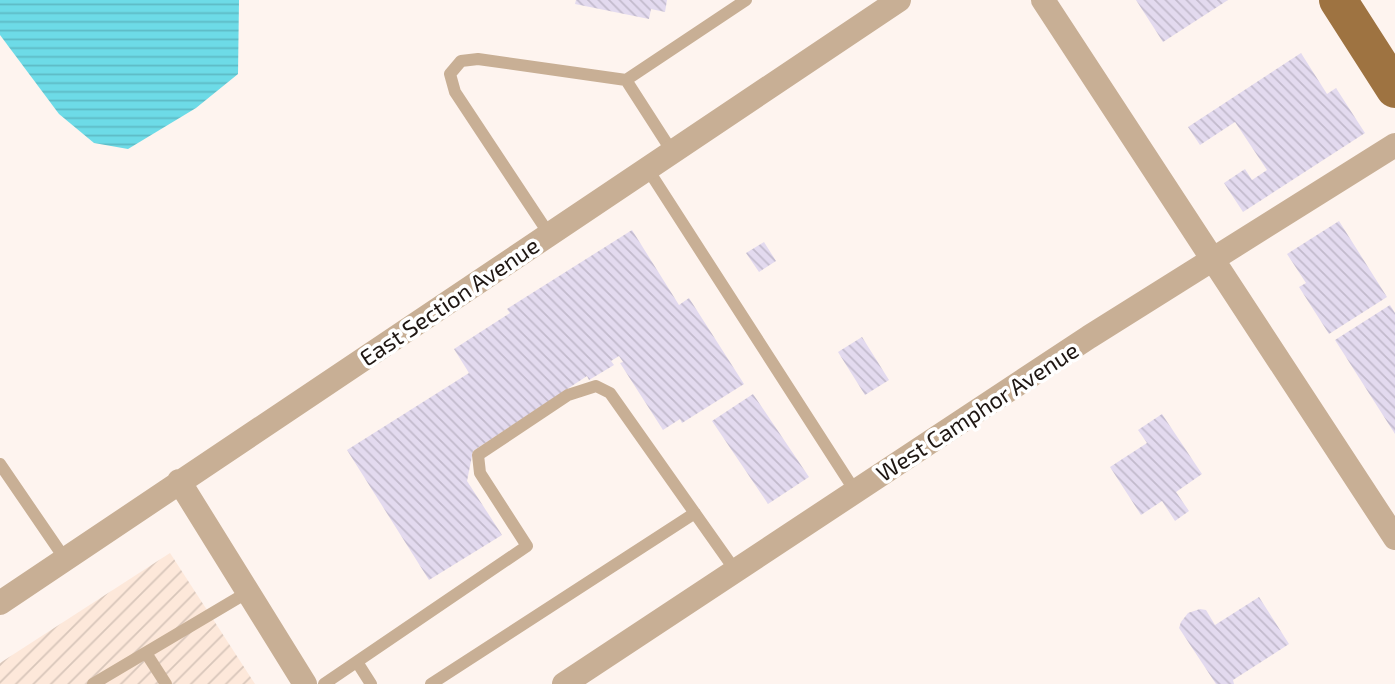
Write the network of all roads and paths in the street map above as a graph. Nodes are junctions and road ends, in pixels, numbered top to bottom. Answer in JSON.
{"nodes":[{"id":1,"x":746,"y":0,"type":"edge"},
{"id":2,"x":1043,"y":0,"type":"edge"},
{"id":3,"x":1338,"y":0,"type":"edge"},
{"id":4,"x":889,"y":3,"type":"edge"},
{"id":5,"x":626,"y":80,"type":"junction"},
{"id":6,"x":1395,"y":89,"type":"edge"},
{"id":7,"x":1395,"y":145,"type":"edge"},
{"id":8,"x":673,"y":153,"type":"junction"},
{"id":9,"x":647,"y":169,"type":"junction"},
{"id":10,"x":549,"y":234,"type":"junction"},
{"id":11,"x":1214,"y":258,"type":"junction"},
{"id":12,"x":0,"y":464,"type":"edge"},
{"id":13,"x":179,"y":481,"type":"junction"},
{"id":14,"x":855,"y":491,"type":"junction"},
{"id":15,"x":695,"y":513,"type":"junction"},
{"id":16,"x":1395,"y":538,"type":"edge"},
{"id":17,"x":65,"y":559,"type":"junction"},
{"id":18,"x":736,"y":570,"type":"junction"},
{"id":19,"x":248,"y":592,"type":"junction"},
{"id":20,"x":0,"y":603,"type":"edge"},
{"id":21,"x":146,"y":653,"type":"junction"},
{"id":22,"x":357,"y":662,"type":"junction"},
{"id":23,"x":93,"y":684,"type":"edge"},
{"id":24,"x":166,"y":684,"type":"edge"},
{"id":25,"x":305,"y":684,"type":"edge"},
{"id":26,"x":324,"y":684,"type":"edge"},
{"id":27,"x":371,"y":684,"type":"edge"},
{"id":28,"x":431,"y":684,"type":"edge"},
{"id":29,"x":564,"y":684,"type":"edge"}],
"edges":[{"from":1,"to":5,"type":"lane"},
{"from":2,"to":11,"type":"street"},
{"from":3,"to":6,"type":"main road"},
{"from":4,"to":8,"type":"street","name":"East Section Avenue"},
{"from":5,"to":8,"type":"lane"},
{"from":5,"to":10,"type":"lane"},
{"from":7,"to":11,"type":"street","name":"West Camphor Avenue"},
{"from":8,"to":9,"type":"street","name":"East Section Avenue"},
{"from":9,"to":10,"type":"street","name":"East Section Avenue"},
{"from":9,"to":14,"type":"lane"},
{"from":10,"to":13,"type":"street","name":"East Section Avenue"},
{"from":11,"to":14,"type":"street","name":"West Camphor Avenue"},
{"from":11,"to":16,"type":"street"},
{"from":12,"to":17,"type":"lane"},
{"from":13,"to":17,"type":"street","name":"East Section Avenue"},
{"from":13,"to":19,"type":"street"},
{"from":14,"to":18,"type":"street","name":"West Camphor Avenue"},
{"from":15,"to":18,"type":"lane"},
{"from":15,"to":22,"type":"lane"},
{"from":15,"to":28,"type":"lane"},
{"from":17,"to":20,"type":"street","name":"East Section Avenue"},
{"from":18,"to":29,"type":"street","name":"West Camphor Avenue"},
{"from":19,"to":21,"type":"lane"},
{"from":19,"to":25,"type":"street"},
{"from":21,"to":23,"type":"lane"},
{"from":21,"to":24,"type":"lane"},
{"from":22,"to":26,"type":"lane"},
{"from":22,"to":27,"type":"lane"}]}
